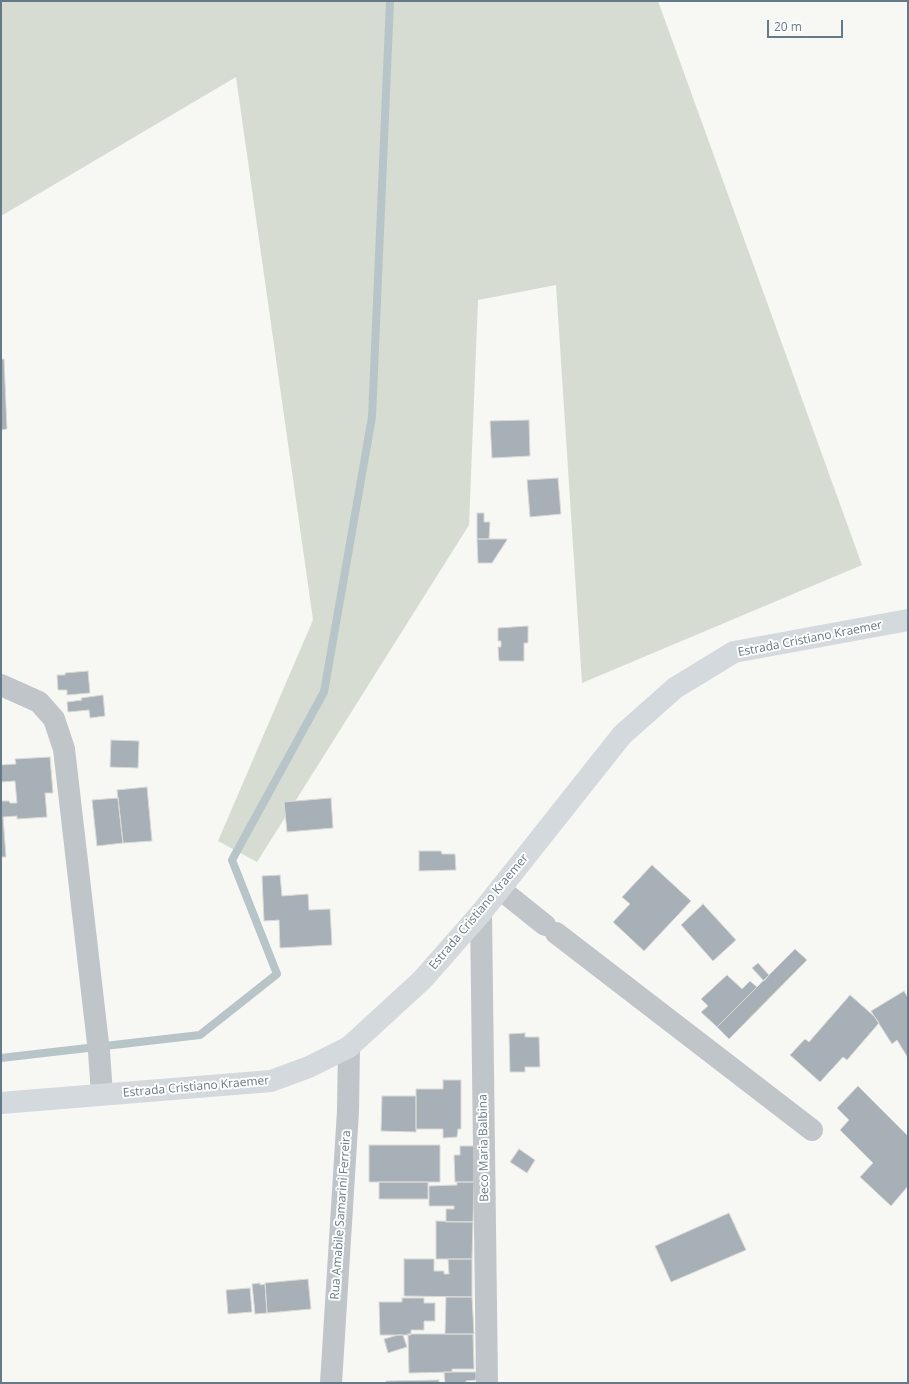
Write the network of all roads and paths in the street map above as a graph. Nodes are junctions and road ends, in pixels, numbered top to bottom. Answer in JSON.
{"nodes":[{"id":1,"x":908,"y":620,"type":"edge"},
{"id":2,"x":1,"y":685,"type":"edge"},
{"id":3,"x":500,"y":889,"type":"junction"},
{"id":4,"x":481,"y":913,"type":"junction"},
{"id":5,"x":349,"y":1047,"type":"junction"},
{"id":6,"x":102,"y":1094,"type":"junction"},
{"id":7,"x":1,"y":1103,"type":"edge"},
{"id":8,"x":812,"y":1130,"type":"dead end"},
{"id":9,"x":331,"y":1383,"type":"edge"},
{"id":10,"x":487,"y":1383,"type":"edge"}],
"edges":[{"from":1,"to":3,"type":"main road","name":"Estrada Cristiano Kraemer"},
{"from":2,"to":6,"type":"street"},
{"from":3,"to":4,"type":"main road","name":"Estrada Cristiano Kraemer"},
{"from":3,"to":8,"type":"street"},
{"from":4,"to":5,"type":"main road","name":"Estrada Cristiano Kraemer"},
{"from":4,"to":10,"type":"street","name":"Beco Maria Balbina"},
{"from":5,"to":6,"type":"main road","name":"Estrada Cristiano Kraemer"},
{"from":5,"to":9,"type":"street","name":"Rua Amabile Samarini Ferreira"},
{"from":6,"to":7,"type":"main road","name":"Estrada Cristiano Kraemer"}]}
